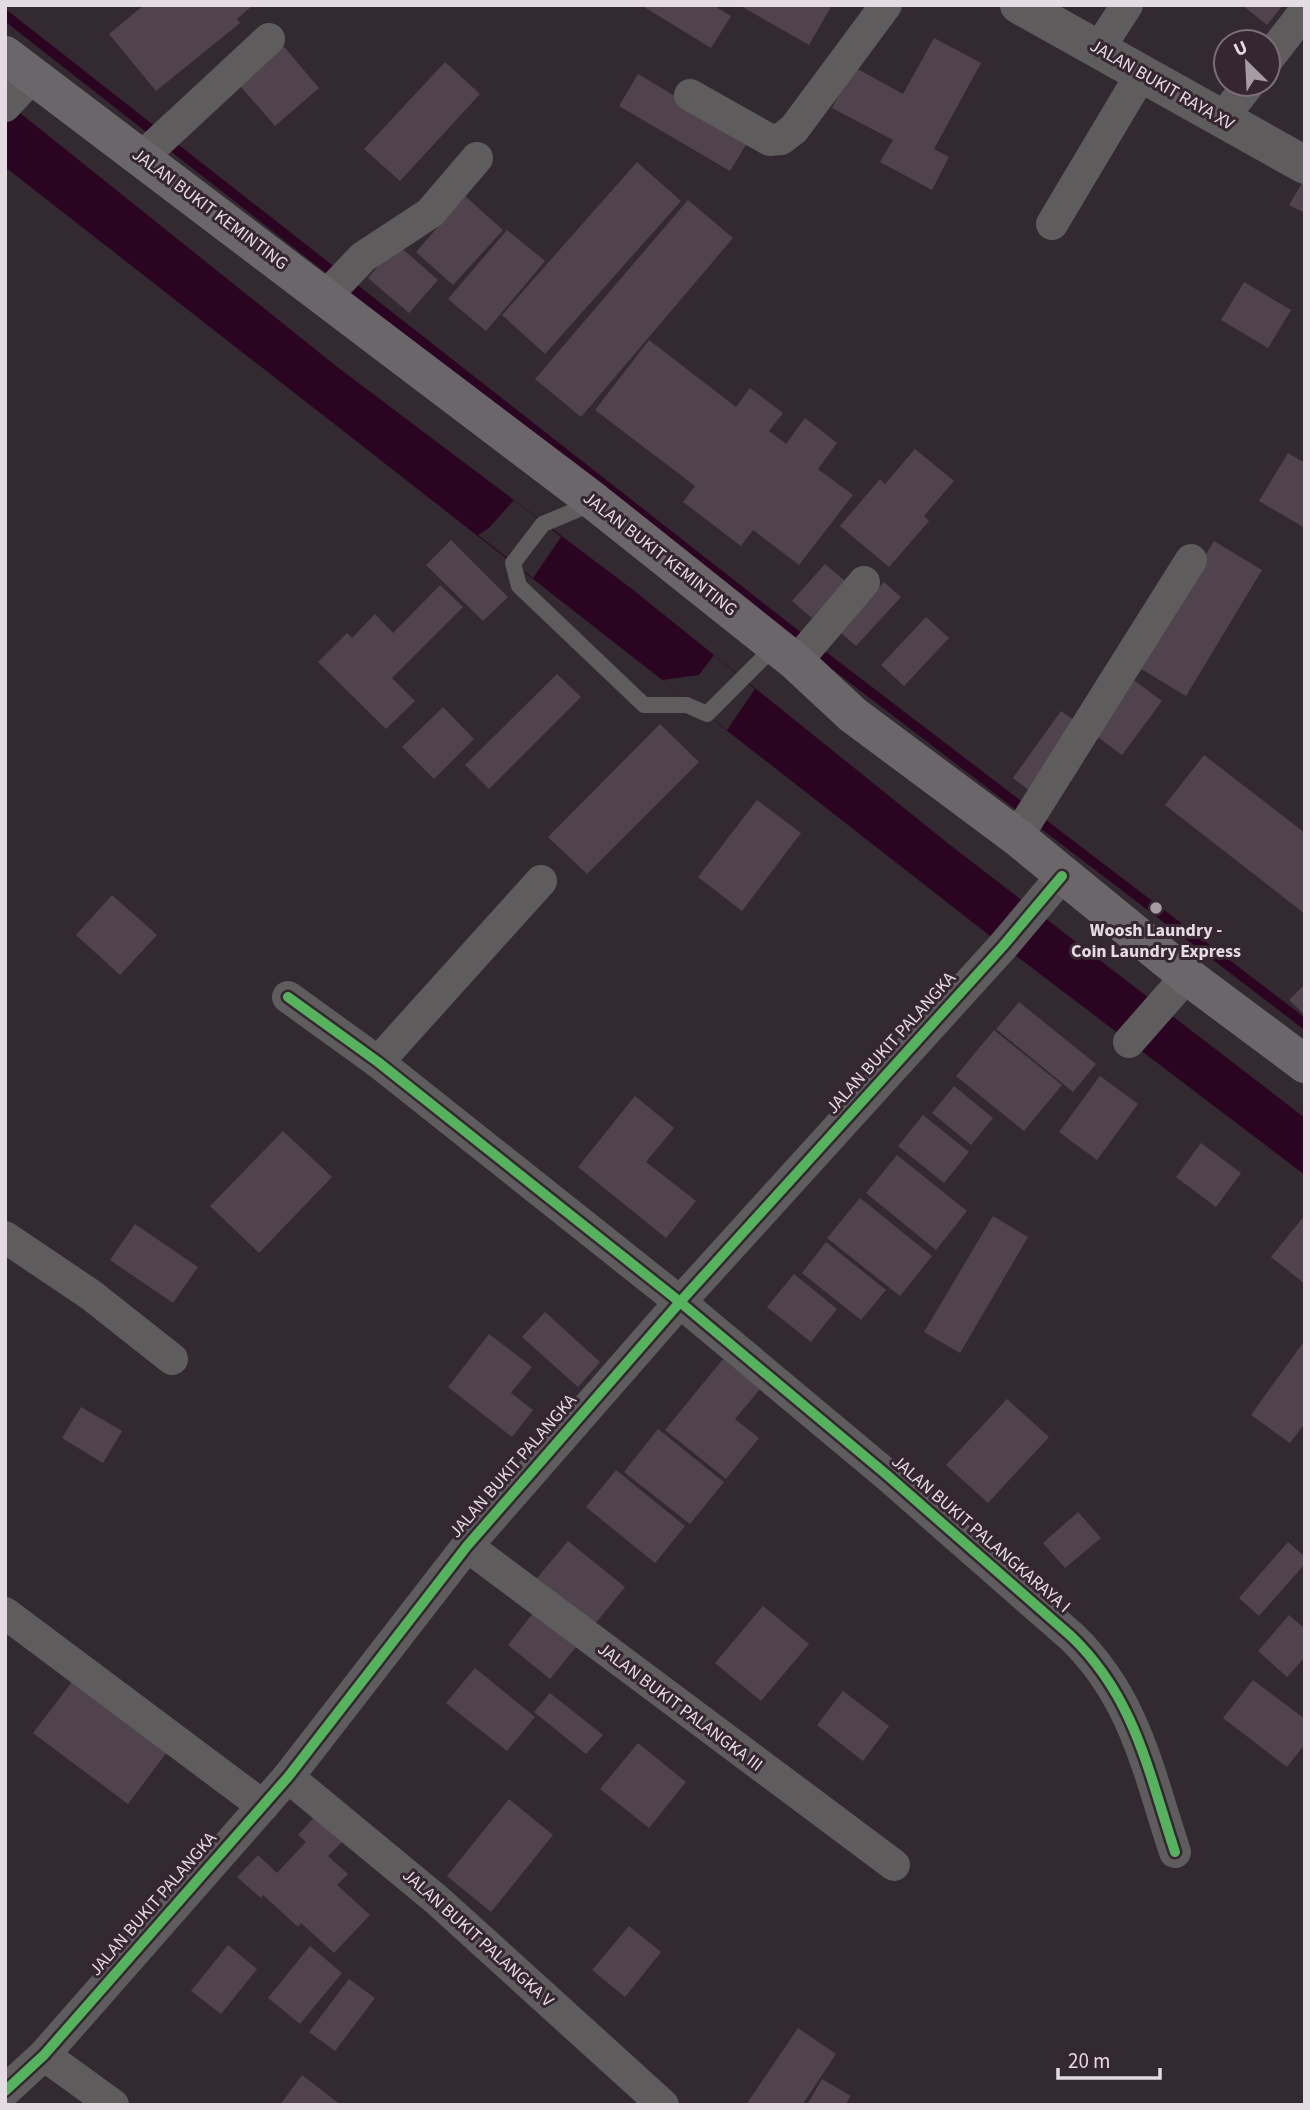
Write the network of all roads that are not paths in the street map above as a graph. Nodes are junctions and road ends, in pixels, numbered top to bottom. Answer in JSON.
{"nodes":[{"id":1,"x":886,"y":5,"type":"edge"},
{"id":2,"x":1019,"y":5,"type":"edge"},
{"id":3,"x":1127,"y":5,"type":"edge"},
{"id":4,"x":1305,"y":12,"type":"edge"},
{"id":5,"x":269,"y":39,"type":"dead end"},
{"id":6,"x":1282,"y":41,"type":"edge"},
{"id":7,"x":1098,"y":50,"type":"junction"},
{"id":8,"x":1142,"y":73,"type":"junction"},
{"id":9,"x":13,"y":85,"type":"edge"},
{"id":10,"x":690,"y":95,"type":"dead end"},
{"id":11,"x":1238,"y":98,"type":"edge"},
{"id":12,"x":1221,"y":120,"type":"junction"},
{"id":13,"x":1300,"y":154,"type":"edge"},
{"id":14,"x":142,"y":157,"type":"junction"},
{"id":15,"x":477,"y":158,"type":"dead end"},
{"id":16,"x":1052,"y":224,"type":"dead end"},
{"id":17,"x":326,"y":296,"type":"junction"},
{"id":18,"x":595,"y":502,"type":"junction"},
{"id":19,"x":1191,"y":560,"type":"dead end"},
{"id":20,"x":864,"y":582,"type":"dead end"},
{"id":21,"x":785,"y":654,"type":"junction"},
{"id":22,"x":1017,"y":837,"type":"junction"},
{"id":23,"x":1062,"y":876,"type":"junction"},
{"id":24,"x":541,"y":881,"type":"dead end"},
{"id":25,"x":1187,"y":976,"type":"junction"},
{"id":26,"x":288,"y":997,"type":"dead end"},
{"id":27,"x":1129,"y":1042,"type":"dead end"},
{"id":28,"x":378,"y":1062,"type":"junction"},
{"id":29,"x":1305,"y":1064,"type":"edge"},
{"id":30,"x":5,"y":1237,"type":"edge"},
{"id":31,"x":680,"y":1303,"type":"junction"},
{"id":32,"x":172,"y":1359,"type":"dead end"},
{"id":33,"x":467,"y":1546,"type":"junction"},
{"id":34,"x":5,"y":1613,"type":"edge"},
{"id":35,"x":288,"y":1777,"type":"junction"},
{"id":36,"x":263,"y":1806,"type":"junction"},
{"id":37,"x":1175,"y":1852,"type":"dead end"},
{"id":38,"x":894,"y":1865,"type":"dead end"},
{"id":39,"x":44,"y":2055,"type":"junction"},
{"id":40,"x":5,"y":2091,"type":"edge"},
{"id":41,"x":113,"y":2105,"type":"edge"},
{"id":42,"x":663,"y":2105,"type":"edge"}],
"edges":[{"from":1,"to":10,"type":"street"},
{"from":2,"to":7,"type":"street","name":"JALAN BUKIT RAYA XV"},
{"from":3,"to":7,"type":"street"},
{"from":4,"to":6,"type":"street"},
{"from":5,"to":14,"type":"street"},
{"from":7,"to":8,"type":"street","name":"JALAN BUKIT RAYA XV"},
{"from":8,"to":12,"type":"street","name":"JALAN BUKIT RAYA XV"},
{"from":8,"to":16,"type":"street"},
{"from":9,"to":14,"type":"main road","name":"JALAN BUKIT KEMINTING"},
{"from":11,"to":12,"type":"street"},
{"from":12,"to":13,"type":"street","name":"JALAN BUKIT RAYA XV"},
{"from":14,"to":17,"type":"main road","name":"JALAN BUKIT KEMINTING"},
{"from":15,"to":17,"type":"street"},
{"from":17,"to":18,"type":"main road","name":"JALAN BUKIT KEMINTING"},
{"from":18,"to":21,"type":"main road","name":"JALAN BUKIT KEMINTING"},
{"from":18,"to":21,"type":"lane"},
{"from":19,"to":22,"type":"street"},
{"from":20,"to":21,"type":"street"},
{"from":21,"to":22,"type":"main road","name":"JALAN BUKIT KEMINTING"},
{"from":22,"to":23,"type":"main road","name":"JALAN BUKIT KEMINTING"},
{"from":23,"to":25,"type":"main road","name":"JALAN BUKIT KEMINTING"},
{"from":23,"to":31,"type":"street","name":"JALAN BUKIT PALANGKA"},
{"from":24,"to":28,"type":"street"},
{"from":25,"to":27,"type":"street"},
{"from":25,"to":29,"type":"main road","name":"JALAN BUKIT KEMINTING"},
{"from":26,"to":28,"type":"street","name":"JALAN BUKIT PALANGKARAYA I"},
{"from":28,"to":31,"type":"street","name":"JALAN BUKIT PALANGKARAYA I"},
{"from":30,"to":32,"type":"street"},
{"from":31,"to":33,"type":"street","name":"JALAN BUKIT PALANGKA"},
{"from":31,"to":37,"type":"street","name":"JALAN BUKIT PALANGKARAYA I"},
{"from":33,"to":35,"type":"street","name":"JALAN BUKIT PALANGKA"},
{"from":33,"to":38,"type":"street","name":"JALAN BUKIT PALANGKA III"},
{"from":34,"to":36,"type":"street"},
{"from":35,"to":36,"type":"street","name":"JALAN BUKIT PALANGKA"},
{"from":35,"to":42,"type":"street","name":"JALAN BUKIT PALANGKA V"},
{"from":36,"to":39,"type":"street","name":"JALAN BUKIT PALANGKA"},
{"from":39,"to":40,"type":"street","name":"JALAN BUKIT PALANGKA"},
{"from":39,"to":41,"type":"street"}]}
